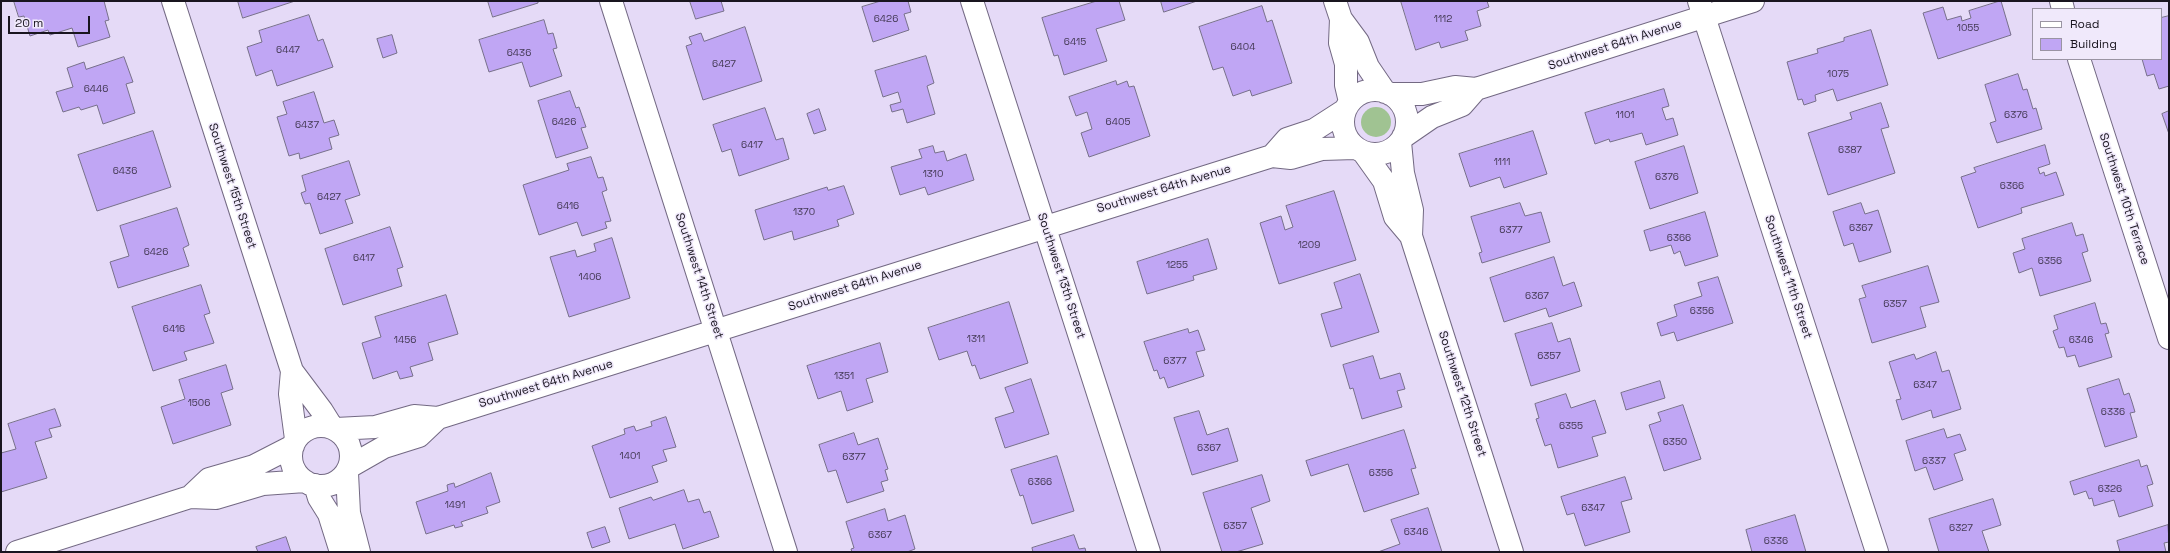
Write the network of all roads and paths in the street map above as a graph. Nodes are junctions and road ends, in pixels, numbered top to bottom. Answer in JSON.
{"nodes":[{"id":1,"x":173,"y":1,"type":"edge"},
{"id":2,"x":610,"y":1,"type":"edge"},
{"id":3,"x":972,"y":1,"type":"edge"},
{"id":4,"x":1753,"y":1,"type":"edge"},
{"id":5,"x":1701,"y":9,"type":"edge"},
{"id":6,"x":1338,"y":10,"type":"edge"},
{"id":7,"x":2079,"y":60,"type":"edge"},
{"id":8,"x":1476,"y":89,"type":"junction"},
{"id":9,"x":1387,"y":93,"type":"junction"},
{"id":10,"x":1348,"y":106,"type":"junction"},
{"id":11,"x":1402,"y":139,"type":"junction"},
{"id":12,"x":1360,"y":150,"type":"junction"},
{"id":13,"x":1272,"y":156,"type":"junction"},
{"id":14,"x":1045,"y":226,"type":"junction"},
{"id":15,"x":1411,"y":236,"type":"junction"},
{"id":16,"x":716,"y":330,"type":"junction"},
{"id":17,"x":2169,"y":338,"type":"edge"},
{"id":18,"x":292,"y":371,"type":"junction"},
{"id":19,"x":438,"y":418,"type":"junction"},
{"id":20,"x":334,"y":428,"type":"junction"},
{"id":21,"x":294,"y":443,"type":"junction"},
{"id":22,"x":348,"y":470,"type":"junction"},
{"id":23,"x":310,"y":483,"type":"junction"},
{"id":24,"x":190,"y":497,"type":"junction"},
{"id":25,"x":17,"y":552,"type":"edge"},
{"id":26,"x":341,"y":552,"type":"edge"},
{"id":27,"x":359,"y":552,"type":"edge"},
{"id":28,"x":786,"y":552,"type":"edge"},
{"id":29,"x":1149,"y":552,"type":"edge"},
{"id":30,"x":1512,"y":552,"type":"edge"},
{"id":31,"x":1877,"y":552,"type":"edge"}],
"edges":[{"from":1,"to":18,"type":"street","name":"Southwest 15th Street"},
{"from":2,"to":16,"type":"street","name":"Southwest 14th Street"},
{"from":3,"to":14,"type":"street","name":"Southwest 13th Street"},
{"from":4,"to":5,"type":"street","name":"Southwest 64th Avenue"},
{"from":5,"to":8,"type":"street","name":"Southwest 64th Avenue"},
{"from":5,"to":31,"type":"street","name":"Southwest 11th Street"},
{"from":6,"to":9,"type":"street"},
{"from":6,"to":10,"type":"street"},
{"from":7,"to":17,"type":"street","name":"Southwest 10th Terrace"},
{"from":8,"to":9,"type":"street","name":"Southwest 64th Avenue"},
{"from":8,"to":11,"type":"street"},
{"from":9,"to":10,"type":"street"},
{"from":9,"to":11,"type":"street"},
{"from":10,"to":12,"type":"street"},
{"from":10,"to":13,"type":"street"},
{"from":11,"to":12,"type":"street"},
{"from":11,"to":15,"type":"street","name":"Southwest 12th Street"},
{"from":12,"to":13,"type":"street","name":"Southwest 64th Avenue"},
{"from":12,"to":15,"type":"street","name":"Southwest 12th Street"},
{"from":13,"to":14,"type":"street","name":"Southwest 64th Avenue"},
{"from":14,"to":16,"type":"street","name":"Southwest 64th Avenue"},
{"from":14,"to":29,"type":"street","name":"Southwest 13th Street"},
{"from":15,"to":30,"type":"street","name":"Southwest 12th Street"},
{"from":16,"to":19,"type":"street","name":"Southwest 64th Avenue"},
{"from":16,"to":28,"type":"street","name":"Southwest 14th Street"},
{"from":18,"to":20,"type":"street","name":"Southwest 15th Street"},
{"from":18,"to":21,"type":"street","name":"Southwest 15th Street"},
{"from":19,"to":20,"type":"street","name":"Southwest 64th Avenue"},
{"from":19,"to":22,"type":"street","name":"Southwest 64th Avenue"},
{"from":20,"to":21,"type":"street"},
{"from":20,"to":22,"type":"street"},
{"from":21,"to":23,"type":"street"},
{"from":21,"to":24,"type":"street"},
{"from":22,"to":23,"type":"street"},
{"from":22,"to":27,"type":"street"},
{"from":23,"to":24,"type":"street"},
{"from":23,"to":26,"type":"street"},
{"from":24,"to":25,"type":"street"}]}
